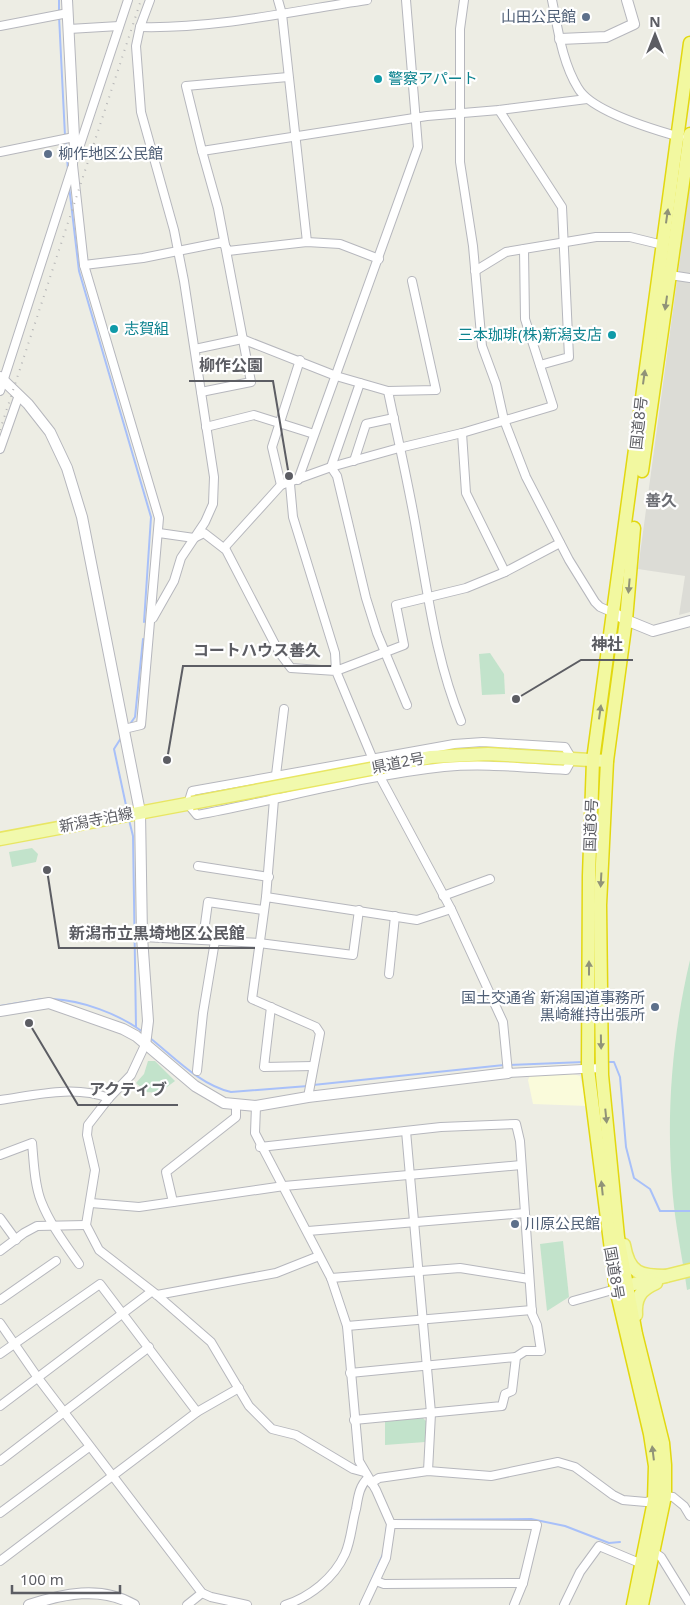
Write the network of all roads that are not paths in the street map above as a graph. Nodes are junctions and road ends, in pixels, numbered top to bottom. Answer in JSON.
{"nodes":[{"id":1,"x":68,"y":0,"type":"edge"},
{"id":2,"x":128,"y":0,"type":"edge"},
{"id":3,"x":150,"y":0,"type":"edge"},
{"id":4,"x":278,"y":0,"type":"edge"},
{"id":5,"x":367,"y":0,"type":"edge"},
{"id":6,"x":406,"y":0,"type":"edge"},
{"id":7,"x":464,"y":0,"type":"edge"},
{"id":8,"x":552,"y":0,"type":"edge"},
{"id":9,"x":628,"y":0,"type":"edge"},
{"id":10,"x":68,"y":13,"type":"junction"},
{"id":11,"x":282,"y":14,"type":"junction"},
{"id":12,"x":0,"y":26,"type":"edge"},
{"id":13,"x":119,"y":26,"type":"junction"},
{"id":14,"x":140,"y":27,"type":"junction"},
{"id":15,"x":69,"y":28,"type":"junction"},
{"id":16,"x":560,"y":39,"type":"junction"},
{"id":17,"x":690,"y":43,"type":"edge"},
{"id":18,"x":288,"y":77,"type":"junction"},
{"id":19,"x":587,"y":99,"type":"junction"},
{"id":20,"x":499,"y":110,"type":"junction"},
{"id":21,"x":461,"y":114,"type":"junction"},
{"id":22,"x":416,"y":117,"type":"junction"},
{"id":23,"x":686,"y":136,"type":"edge"},
{"id":24,"x":74,"y":138,"type":"junction"},
{"id":25,"x":295,"y":138,"type":"junction"},
{"id":26,"x":0,"y":152,"type":"edge"},
{"id":27,"x":202,"y":152,"type":"junction"},
{"id":28,"x":74,"y":164,"type":"junction"},
{"id":29,"x":687,"y":176,"type":"edge"},
{"id":30,"x":223,"y":242,"type":"junction"},
{"id":31,"x":306,"y":242,"type":"junction"},
{"id":32,"x":565,"y":243,"type":"junction"},
{"id":33,"x":663,"y":245,"type":"junction"},
{"id":34,"x":524,"y":250,"type":"junction"},
{"id":35,"x":177,"y":251,"type":"junction"},
{"id":36,"x":379,"y":259,"type":"junction"},
{"id":37,"x":84,"y":265,"type":"junction"},
{"id":38,"x":475,"y":271,"type":"junction"},
{"id":39,"x":670,"y":275,"type":"junction"},
{"id":40,"x":690,"y":278,"type":"edge"},
{"id":41,"x":412,"y":281,"type":"dead end"},
{"id":42,"x":242,"y":340,"type":"junction"},
{"id":43,"x":196,"y":349,"type":"junction"},
{"id":44,"x":300,"y":360,"type":"junction"},
{"id":45,"x":540,"y":365,"type":"junction"},
{"id":46,"x":336,"y":376,"type":"junction"},
{"id":47,"x":2,"y":379,"type":"edge"},
{"id":48,"x":360,"y":383,"type":"junction"},
{"id":49,"x":0,"y":391,"type":"edge"},
{"id":50,"x":388,"y":391,"type":"junction"},
{"id":51,"x":201,"y":392,"type":"junction"},
{"id":52,"x":19,"y":395,"type":"junction"},
{"id":53,"x":394,"y":418,"type":"junction"},
{"id":54,"x":504,"y":420,"type":"junction"},
{"id":55,"x":278,"y":421,"type":"junction"},
{"id":56,"x":206,"y":427,"type":"junction"},
{"id":57,"x":462,"y":433,"type":"junction"},
{"id":58,"x":314,"y":434,"type":"junction"},
{"id":59,"x":399,"y":448,"type":"junction"},
{"id":60,"x":0,"y":449,"type":"edge"},
{"id":61,"x":354,"y":461,"type":"junction"},
{"id":62,"x":331,"y":467,"type":"junction"},
{"id":63,"x":298,"y":480,"type":"junction"},
{"id":64,"x":286,"y":484,"type":"junction"},
{"id":65,"x":159,"y":533,"type":"junction"},
{"id":66,"x":194,"y":538,"type":"junction"},
{"id":67,"x":560,"y":543,"type":"junction"},
{"id":68,"x":224,"y":548,"type":"junction"},
{"id":69,"x":505,"y":572,"type":"junction"},
{"id":70,"x":427,"y":597,"type":"junction"},
{"id":71,"x":614,"y":612,"type":"junction"},
{"id":72,"x":152,"y":619,"type":"junction"},
{"id":73,"x":626,"y":620,"type":"junction"},
{"id":74,"x":690,"y":621,"type":"edge"},
{"id":75,"x":385,"y":652,"type":"junction"},
{"id":76,"x":336,"y":672,"type":"junction"},
{"id":77,"x":407,"y":705,"type":"dead end"},
{"id":78,"x":284,"y":709,"type":"dead end"},
{"id":79,"x":461,"y":721,"type":"dead end"},
{"id":80,"x":124,"y":729,"type":"junction"},
{"id":81,"x":372,"y":758,"type":"junction"},
{"id":82,"x":572,"y":759,"type":"junction"},
{"id":83,"x":593,"y":760,"type":"junction"},
{"id":84,"x":607,"y":761,"type":"junction"},
{"id":85,"x":276,"y":775,"type":"junction"},
{"id":86,"x":380,"y":777,"type":"junction"},
{"id":87,"x":275,"y":800,"type":"junction"},
{"id":88,"x":190,"y":804,"type":"junction"},
{"id":89,"x":140,"y":812,"type":"junction"},
{"id":90,"x":0,"y":839,"type":"edge"},
{"id":91,"x":198,"y":866,"type":"dead end"},
{"id":92,"x":269,"y":877,"type":"junction"},
{"id":93,"x":490,"y":879,"type":"dead end"},
{"id":94,"x":443,"y":896,"type":"junction"},
{"id":95,"x":266,"y":898,"type":"junction"},
{"id":96,"x":450,"y":909,"type":"junction"},
{"id":97,"x":263,"y":910,"type":"junction"},
{"id":98,"x":359,"y":910,"type":"junction"},
{"id":99,"x":395,"y":916,"type":"junction"},
{"id":100,"x":142,"y":936,"type":"junction"},
{"id":101,"x":203,"y":939,"type":"junction"},
{"id":102,"x":215,"y":941,"type":"junction"},
{"id":103,"x":259,"y":943,"type":"junction"},
{"id":104,"x":389,"y":974,"type":"dead end"},
{"id":105,"x":271,"y":1007,"type":"junction"},
{"id":106,"x":0,"y":1011,"type":"edge"},
{"id":107,"x":144,"y":1045,"type":"junction"},
{"id":108,"x":313,"y":1066,"type":"junction"},
{"id":109,"x":602,"y":1068,"type":"junction"},
{"id":110,"x":588,"y":1069,"type":"junction"},
{"id":111,"x":197,"y":1071,"type":"dead end"},
{"id":112,"x":508,"y":1074,"type":"junction"},
{"id":113,"x":308,"y":1097,"type":"junction"},
{"id":114,"x":109,"y":1098,"type":"junction"},
{"id":115,"x":0,"y":1100,"type":"edge"},
{"id":116,"x":236,"y":1104,"type":"junction"},
{"id":117,"x":256,"y":1106,"type":"junction"},
{"id":118,"x":406,"y":1131,"type":"junction"},
{"id":119,"x":260,"y":1147,"type":"junction"},
{"id":120,"x":0,"y":1154,"type":"edge"},
{"id":121,"x":521,"y":1165,"type":"junction"},
{"id":122,"x":411,"y":1176,"type":"junction"},
{"id":123,"x":284,"y":1186,"type":"junction"},
{"id":124,"x":173,"y":1202,"type":"junction"},
{"id":125,"x":92,"y":1203,"type":"junction"},
{"id":126,"x":524,"y":1213,"type":"junction"},
{"id":127,"x":0,"y":1218,"type":"edge"},
{"id":128,"x":616,"y":1220,"type":"junction"},
{"id":129,"x":415,"y":1222,"type":"junction"},
{"id":130,"x":86,"y":1225,"type":"junction"},
{"id":131,"x":53,"y":1226,"type":"junction"},
{"id":132,"x":308,"y":1231,"type":"junction"},
{"id":133,"x":16,"y":1240,"type":"junction"},
{"id":134,"x":0,"y":1252,"type":"edge"},
{"id":135,"x":319,"y":1256,"type":"junction"},
{"id":136,"x":56,"y":1260,"type":"dead end"},
{"id":137,"x":79,"y":1264,"type":"dead end"},
{"id":138,"x":686,"y":1271,"type":"edge"},
{"id":139,"x":419,"y":1272,"type":"junction"},
{"id":140,"x":666,"y":1276,"type":"junction"},
{"id":141,"x":331,"y":1278,"type":"junction"},
{"id":142,"x":529,"y":1279,"type":"junction"},
{"id":143,"x":621,"y":1287,"type":"junction"},
{"id":144,"x":154,"y":1294,"type":"junction"},
{"id":145,"x":0,"y":1300,"type":"edge"},
{"id":146,"x":573,"y":1301,"type":"dead end"},
{"id":147,"x":532,"y":1310,"type":"junction"},
{"id":148,"x":124,"y":1314,"type":"junction"},
{"id":149,"x":423,"y":1319,"type":"junction"},
{"id":150,"x":0,"y":1323,"type":"edge"},
{"id":151,"x":346,"y":1326,"type":"junction"},
{"id":152,"x":634,"y":1328,"type":"junction"},
{"id":153,"x":14,"y":1344,"type":"junction"},
{"id":154,"x":149,"y":1346,"type":"junction"},
{"id":155,"x":0,"y":1354,"type":"edge"},
{"id":156,"x":516,"y":1357,"type":"junction"},
{"id":157,"x":427,"y":1366,"type":"junction"},
{"id":158,"x":350,"y":1373,"type":"junction"},
{"id":159,"x":38,"y":1378,"type":"junction"},
{"id":160,"x":239,"y":1388,"type":"junction"},
{"id":161,"x":0,"y":1406,"type":"edge"},
{"id":162,"x":65,"y":1412,"type":"junction"},
{"id":163,"x":197,"y":1412,"type":"junction"},
{"id":164,"x":431,"y":1413,"type":"junction"},
{"id":165,"x":354,"y":1420,"type":"junction"},
{"id":166,"x":90,"y":1446,"type":"junction"},
{"id":167,"x":0,"y":1461,"type":"edge"},
{"id":168,"x":428,"y":1471,"type":"junction"},
{"id":169,"x":114,"y":1476,"type":"junction"},
{"id":170,"x":367,"y":1477,"type":"junction"},
{"id":171,"x":660,"y":1499,"type":"junction"},
{"id":172,"x":0,"y":1513,"type":"edge"},
{"id":173,"x":690,"y":1516,"type":"edge"},
{"id":174,"x":390,"y":1524,"type":"junction"},
{"id":175,"x":654,"y":1552,"type":"junction"},
{"id":176,"x":0,"y":1561,"type":"edge"},
{"id":177,"x":642,"y":1564,"type":"junction"},
{"id":178,"x":376,"y":1581,"type":"junction"},
{"id":179,"x":523,"y":1583,"type":"junction"},
{"id":180,"x":202,"y":1593,"type":"junction"},
{"id":181,"x":690,"y":1604,"type":"edge"},
{"id":182,"x":29,"y":1605,"type":"edge"},
{"id":183,"x":134,"y":1605,"type":"edge"},
{"id":184,"x":187,"y":1605,"type":"edge"},
{"id":185,"x":247,"y":1605,"type":"edge"},
{"id":186,"x":285,"y":1605,"type":"edge"},
{"id":187,"x":364,"y":1605,"type":"edge"},
{"id":188,"x":514,"y":1605,"type":"edge"},
{"id":189,"x":564,"y":1605,"type":"edge"},
{"id":190,"x":632,"y":1605,"type":"edge"},
{"id":191,"x":642,"y":1605,"type":"edge"}],
"edges":[{"from":1,"to":10,"type":"street"},
{"from":2,"to":13,"type":"street"},
{"from":3,"to":14,"type":"street"},
{"from":4,"to":11,"type":"street"},
{"from":5,"to":11,"type":"street"},
{"from":6,"to":22,"type":"street"},
{"from":7,"to":21,"type":"street"},
{"from":8,"to":16,"type":"street"},
{"from":9,"to":16,"type":"street"},
{"from":10,"to":12,"type":"street"},
{"from":10,"to":15,"type":"street"},
{"from":11,"to":14,"type":"street"},
{"from":11,"to":18,"type":"street"},
{"from":13,"to":15,"type":"street"},
{"from":13,"to":28,"type":"street"},
{"from":14,"to":35,"type":"street"},
{"from":15,"to":24,"type":"street"},
{"from":16,"to":19,"type":"street"},
{"from":17,"to":23,"type":"highway","name":"国道8号"},
{"from":18,"to":25,"type":"street"},
{"from":18,"to":27,"type":"street"},
{"from":19,"to":20,"type":"street"},
{"from":19,"to":23,"type":"street"},
{"from":20,"to":21,"type":"street"},
{"from":20,"to":32,"type":"street"},
{"from":21,"to":22,"type":"street"},
{"from":21,"to":38,"type":"street"},
{"from":22,"to":25,"type":"street"},
{"from":22,"to":36,"type":"street"},
{"from":23,"to":29,"type":"highway","name":"国道8号"},
{"from":33,"to":23,"type":"highway","name":"国道8号","one_way":true},
{"from":24,"to":26,"type":"street"},
{"from":24,"to":28,"type":"street"},
{"from":25,"to":27,"type":"street"},
{"from":25,"to":31,"type":"street"},
{"from":27,"to":30,"type":"street"},
{"from":28,"to":37,"type":"street"},
{"from":28,"to":47,"type":"street"},
{"from":29,"to":39,"type":"highway","name":"国道8号"},
{"from":30,"to":31,"type":"street"},
{"from":30,"to":35,"type":"street"},
{"from":30,"to":42,"type":"street"},
{"from":31,"to":36,"type":"street"},
{"from":32,"to":33,"type":"street"},
{"from":32,"to":34,"type":"street"},
{"from":32,"to":45,"type":"street"},
{"from":71,"to":33,"type":"highway","name":"国道8号","one_way":true},
{"from":34,"to":38,"type":"street"},
{"from":34,"to":45,"type":"street"},
{"from":35,"to":37,"type":"street"},
{"from":35,"to":43,"type":"street"},
{"from":36,"to":46,"type":"street"},
{"from":37,"to":65,"type":"street"},
{"from":38,"to":54,"type":"street"},
{"from":39,"to":40,"type":"street"},
{"from":39,"to":73,"type":"highway","name":"国道8号","one_way":true},
{"from":41,"to":50,"type":"street"},
{"from":42,"to":43,"type":"street"},
{"from":42,"to":44,"type":"street"},
{"from":42,"to":51,"type":"street"},
{"from":43,"to":51,"type":"street"},
{"from":44,"to":46,"type":"street"},
{"from":44,"to":55,"type":"street"},
{"from":45,"to":54,"type":"street"},
{"from":46,"to":48,"type":"street"},
{"from":46,"to":58,"type":"street"},
{"from":47,"to":49,"type":"street"},
{"from":47,"to":52,"type":"street"},
{"from":48,"to":50,"type":"street"},
{"from":48,"to":62,"type":"street"},
{"from":50,"to":53,"type":"street"},
{"from":51,"to":56,"type":"street"},
{"from":52,"to":60,"type":"street"},
{"from":52,"to":80,"type":"street"},
{"from":53,"to":59,"type":"street"},
{"from":53,"to":61,"type":"street"},
{"from":54,"to":57,"type":"street"},
{"from":54,"to":67,"type":"street"},
{"from":55,"to":56,"type":"street"},
{"from":55,"to":58,"type":"street"},
{"from":55,"to":64,"type":"street"},
{"from":56,"to":66,"type":"street"},
{"from":57,"to":59,"type":"street"},
{"from":57,"to":69,"type":"street"},
{"from":58,"to":63,"type":"street"},
{"from":59,"to":61,"type":"street"},
{"from":59,"to":70,"type":"street"},
{"from":61,"to":62,"type":"street"},
{"from":62,"to":63,"type":"street"},
{"from":62,"to":75,"type":"street"},
{"from":63,"to":64,"type":"street"},
{"from":64,"to":68,"type":"street"},
{"from":64,"to":76,"type":"street"},
{"from":65,"to":66,"type":"street"},
{"from":65,"to":72,"type":"street"},
{"from":66,"to":68,"type":"street"},
{"from":66,"to":72,"type":"street"},
{"from":67,"to":69,"type":"street"},
{"from":67,"to":71,"type":"street"},
{"from":68,"to":76,"type":"street"},
{"from":69,"to":70,"type":"street"},
{"from":70,"to":75,"type":"street"},
{"from":70,"to":79,"type":"street"},
{"from":71,"to":73,"type":"street"},
{"from":83,"to":71,"type":"highway","name":"国道8号","one_way":true},
{"from":72,"to":80,"type":"street"},
{"from":73,"to":74,"type":"street"},
{"from":73,"to":84,"type":"highway","name":"国道8号"},
{"from":75,"to":76,"type":"street"},
{"from":75,"to":77,"type":"street"},
{"from":76,"to":81,"type":"street"},
{"from":78,"to":85,"type":"street"},
{"from":80,"to":89,"type":"street"},
{"from":81,"to":82,"type":"street"},
{"from":81,"to":85,"type":"street"},
{"from":81,"to":86,"type":"street"},
{"from":82,"to":83,"type":"main road","name":"県道2号"},
{"from":82,"to":86,"type":"street"},
{"from":82,"to":88,"type":"main road","name":"県道2号","bridge":true},
{"from":83,"to":84,"type":"main road","name":"県道2号"},
{"from":110,"to":83,"type":"highway","name":"国道8号","one_way":true},
{"from":84,"to":109,"type":"highway","name":"国道8号","one_way":true},
{"from":85,"to":87,"type":"street"},
{"from":85,"to":88,"type":"street"},
{"from":86,"to":87,"type":"street"},
{"from":86,"to":94,"type":"street"},
{"from":87,"to":88,"type":"street"},
{"from":87,"to":92,"type":"street"},
{"from":88,"to":89,"type":"main road","name":"新潟寺泊線"},
{"from":89,"to":90,"type":"main road","name":"新潟寺泊線"},
{"from":89,"to":100,"type":"street"},
{"from":91,"to":92,"type":"street"},
{"from":92,"to":95,"type":"street"},
{"from":93,"to":94,"type":"street"},
{"from":94,"to":96,"type":"street"},
{"from":95,"to":97,"type":"street"},
{"from":95,"to":98,"type":"street"},
{"from":96,"to":99,"type":"street"},
{"from":96,"to":112,"type":"street"},
{"from":97,"to":101,"type":"street"},
{"from":97,"to":103,"type":"street"},
{"from":98,"to":99,"type":"street"},
{"from":98,"to":103,"type":"street"},
{"from":99,"to":104,"type":"street"},
{"from":100,"to":101,"type":"street"},
{"from":100,"to":107,"type":"street"},
{"from":101,"to":102,"type":"street"},
{"from":102,"to":103,"type":"street"},
{"from":102,"to":111,"type":"street"},
{"from":103,"to":105,"type":"street"},
{"from":105,"to":108,"type":"street"},
{"from":105,"to":108,"type":"street"},
{"from":106,"to":107,"type":"street"},
{"from":107,"to":114,"type":"street"},
{"from":107,"to":116,"type":"street"},
{"from":108,"to":113,"type":"street"},
{"from":109,"to":110,"type":"street"},
{"from":109,"to":128,"type":"highway","name":"国道8号","one_way":true},
{"from":110,"to":112,"type":"street"},
{"from":143,"to":110,"type":"highway","name":"国道8号","one_way":true},
{"from":112,"to":113,"type":"street"},
{"from":113,"to":117,"type":"street"},
{"from":114,"to":115,"type":"street"},
{"from":114,"to":125,"type":"street"},
{"from":116,"to":117,"type":"street"},
{"from":116,"to":124,"type":"street"},
{"from":117,"to":119,"type":"street"},
{"from":118,"to":119,"type":"street"},
{"from":118,"to":121,"type":"street"},
{"from":118,"to":122,"type":"street"},
{"from":119,"to":123,"type":"street"},
{"from":120,"to":131,"type":"street"},
{"from":121,"to":122,"type":"street"},
{"from":121,"to":126,"type":"street"},
{"from":122,"to":123,"type":"street"},
{"from":122,"to":129,"type":"street"},
{"from":123,"to":124,"type":"street"},
{"from":123,"to":132,"type":"street"},
{"from":124,"to":125,"type":"street"},
{"from":125,"to":130,"type":"street"},
{"from":126,"to":129,"type":"street"},
{"from":126,"to":142,"type":"street"},
{"from":127,"to":133,"type":"street"},
{"from":128,"to":140,"type":"main road"},
{"from":128,"to":143,"type":"highway","name":"国道8号"},
{"from":129,"to":132,"type":"street"},
{"from":129,"to":139,"type":"street"},
{"from":130,"to":131,"type":"street"},
{"from":130,"to":144,"type":"street"},
{"from":131,"to":133,"type":"street"},
{"from":131,"to":137,"type":"street"},
{"from":132,"to":135,"type":"street"},
{"from":133,"to":134,"type":"street"},
{"from":135,"to":141,"type":"street"},
{"from":135,"to":144,"type":"street"},
{"from":136,"to":145,"type":"street"},
{"from":138,"to":140,"type":"main road"},
{"from":139,"to":141,"type":"street"},
{"from":139,"to":142,"type":"street"},
{"from":139,"to":149,"type":"street"},
{"from":140,"to":143,"type":"main road"},
{"from":140,"to":152,"type":"main road"},
{"from":141,"to":151,"type":"street"},
{"from":142,"to":147,"type":"street"},
{"from":143,"to":146,"type":"street"},
{"from":143,"to":152,"type":"highway","name":"国道8号"},
{"from":171,"to":143,"type":"highway","name":"国道8号","one_way":true},
{"from":144,"to":148,"type":"street"},
{"from":144,"to":160,"type":"street"},
{"from":147,"to":149,"type":"street"},
{"from":147,"to":156,"type":"street"},
{"from":148,"to":153,"type":"street"},
{"from":148,"to":154,"type":"street"},
{"from":148,"to":159,"type":"street"},
{"from":149,"to":151,"type":"street"},
{"from":149,"to":157,"type":"street"},
{"from":150,"to":153,"type":"street"},
{"from":151,"to":158,"type":"street"},
{"from":152,"to":171,"type":"highway","name":"国道8号"},
{"from":153,"to":155,"type":"street"},
{"from":153,"to":159,"type":"street"},
{"from":154,"to":162,"type":"street"},
{"from":154,"to":163,"type":"street"},
{"from":156,"to":157,"type":"street"},
{"from":156,"to":164,"type":"street"},
{"from":157,"to":158,"type":"street"},
{"from":157,"to":164,"type":"street"},
{"from":158,"to":165,"type":"street"},
{"from":159,"to":161,"type":"street"},
{"from":159,"to":162,"type":"street"},
{"from":160,"to":163,"type":"street"},
{"from":160,"to":170,"type":"street"},
{"from":162,"to":166,"type":"street"},
{"from":162,"to":167,"type":"street"},
{"from":163,"to":169,"type":"street"},
{"from":164,"to":165,"type":"street"},
{"from":164,"to":168,"type":"street"},
{"from":165,"to":170,"type":"street"},
{"from":166,"to":169,"type":"street"},
{"from":166,"to":172,"type":"street"},
{"from":168,"to":170,"type":"street"},
{"from":168,"to":171,"type":"street"},
{"from":169,"to":176,"type":"street"},
{"from":169,"to":180,"type":"street"},
{"from":170,"to":174,"type":"street"},
{"from":170,"to":186,"type":"street"},
{"from":171,"to":173,"type":"street"},
{"from":171,"to":175,"type":"highway","name":"国道8号"},
{"from":171,"to":177,"type":"highway","name":"国道8号"},
{"from":174,"to":178,"type":"street"},
{"from":174,"to":179,"type":"street"},
{"from":175,"to":181,"type":"street"},
{"from":175,"to":191,"type":"highway","name":"国道8号"},
{"from":177,"to":189,"type":"street"},
{"from":177,"to":190,"type":"highway","name":"国道8号"},
{"from":178,"to":179,"type":"street"},
{"from":178,"to":187,"type":"street"},
{"from":179,"to":188,"type":"street"},
{"from":180,"to":184,"type":"street"},
{"from":180,"to":185,"type":"street"},
{"from":182,"to":183,"type":"street"}]}
